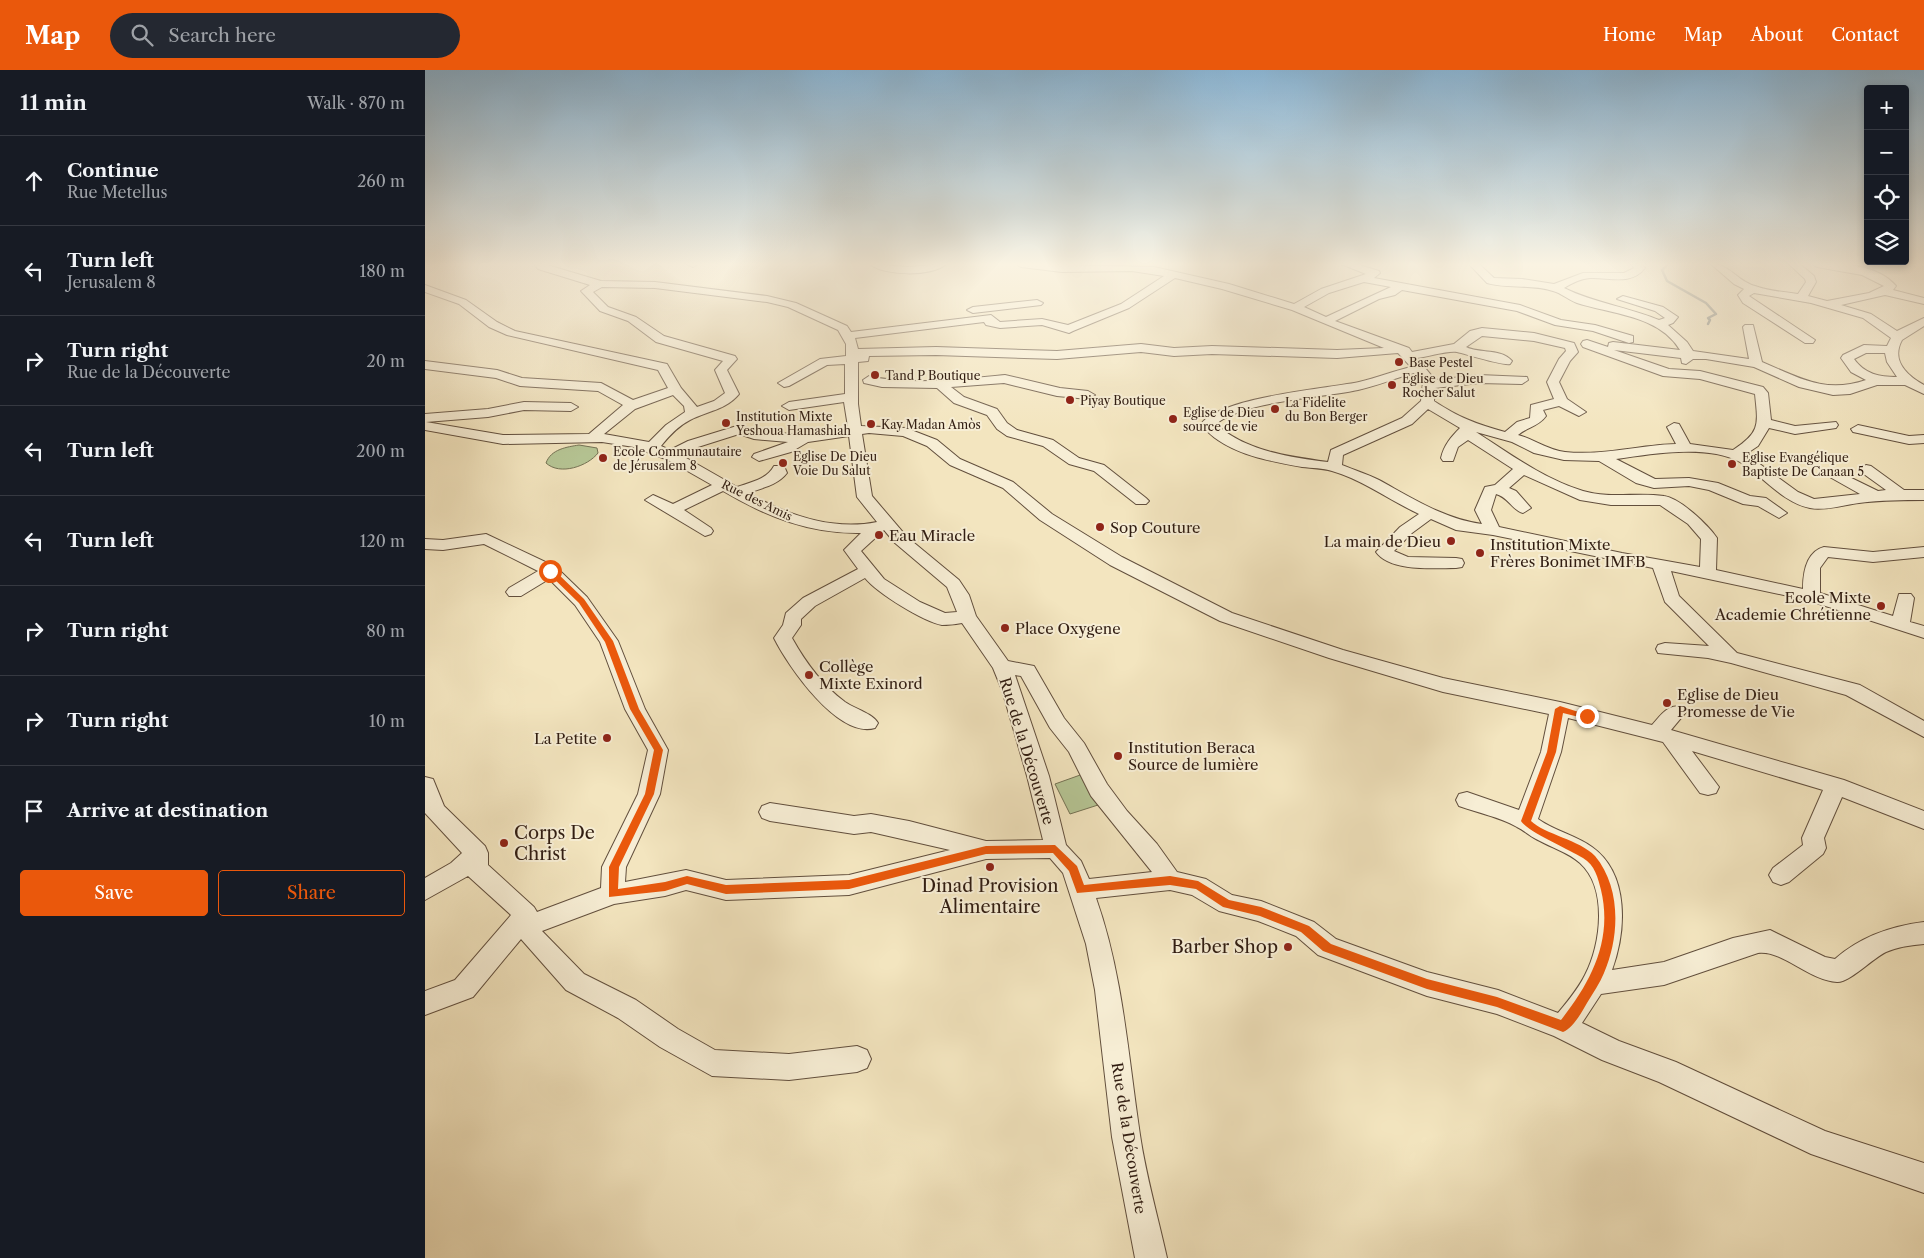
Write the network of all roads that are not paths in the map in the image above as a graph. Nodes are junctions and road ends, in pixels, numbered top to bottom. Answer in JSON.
{"nodes":[{"id":1,"x":485,"y":319,"type":"edge"},
{"id":2,"x":633,"y":319,"type":"edge"},
{"id":3,"x":814,"y":319,"type":"edge"},
{"id":4,"x":892,"y":319,"type":"edge"},
{"id":5,"x":977,"y":319,"type":"edge"},
{"id":6,"x":991,"y":319,"type":"edge"},
{"id":7,"x":1098,"y":319,"type":"edge"},
{"id":8,"x":1322,"y":319,"type":"edge"},
{"id":9,"x":1329,"y":319,"type":"edge"},
{"id":10,"x":1550,"y":319,"type":"edge"},
{"id":11,"x":1647,"y":319,"type":"edge"},
{"id":12,"x":1670,"y":319,"type":"edge"},
{"id":13,"x":1776,"y":319,"type":"edge"},
{"id":14,"x":1875,"y":319,"type":"edge"},
{"id":15,"x":1326,"y":321,"type":"junction"},
{"id":16,"x":1924,"y":321,"type":"edge"},
{"id":17,"x":1655,"y":323,"type":"junction"},
{"id":18,"x":1749,"y":328,"type":"dead end"},
{"id":19,"x":1063,"y":337,"type":"junction"},
{"id":20,"x":1898,"y":337,"type":"junction"},
{"id":21,"x":1809,"y":340,"type":"dead end"},
{"id":22,"x":1627,"y":343,"type":"junction"},
{"id":23,"x":848,"y":344,"type":"junction"},
{"id":24,"x":1587,"y":344,"type":"junction"},
{"id":25,"x":1570,"y":346,"type":"junction"},
{"id":26,"x":1458,"y":347,"type":"junction"},
{"id":27,"x":1892,"y":350,"type":"junction"},
{"id":28,"x":1044,"y":355,"type":"junction"},
{"id":29,"x":1689,"y":355,"type":"junction"},
{"id":30,"x":1411,"y":359,"type":"junction"},
{"id":31,"x":1506,"y":361,"type":"dead end"},
{"id":32,"x":1757,"y":364,"type":"junction"},
{"id":33,"x":425,"y":365,"type":"edge"},
{"id":34,"x":485,"y":373,"type":"junction"},
{"id":35,"x":1694,"y":374,"type":"junction"},
{"id":36,"x":425,"y":378,"type":"edge"},
{"id":37,"x":1522,"y":380,"type":"dead end"},
{"id":38,"x":1875,"y":381,"type":"junction"},
{"id":39,"x":784,"y":383,"type":"dead end"},
{"id":40,"x":939,"y":384,"type":"junction"},
{"id":41,"x":1429,"y":385,"type":"junction"},
{"id":42,"x":857,"y":387,"type":"junction"},
{"id":43,"x":1918,"y":389,"type":"edge"},
{"id":44,"x":676,"y":390,"type":"junction"},
{"id":45,"x":1089,"y":394,"type":"dead end"},
{"id":46,"x":1561,"y":401,"type":"junction"},
{"id":47,"x":1427,"y":402,"type":"junction"},
{"id":48,"x":631,"y":404,"type":"junction"},
{"id":49,"x":789,"y":406,"type":"dead end"},
{"id":50,"x":571,"y":407,"type":"dead end"},
{"id":51,"x":1579,"y":412,"type":"dead end"},
{"id":52,"x":692,"y":413,"type":"junction"},
{"id":53,"x":425,"y":418,"type":"edge"},
{"id":54,"x":1765,"y":423,"type":"junction"},
{"id":55,"x":1831,"y":425,"type":"dead end"},
{"id":56,"x":425,"y":426,"type":"edge"},
{"id":57,"x":1674,"y":427,"type":"dead end"},
{"id":58,"x":1465,"y":428,"type":"junction"},
{"id":59,"x":1858,"y":429,"type":"dead end"},
{"id":60,"x":853,"y":430,"type":"junction"},
{"id":61,"x":1508,"y":436,"type":"junction"},
{"id":62,"x":593,"y":437,"type":"junction"},
{"id":63,"x":803,"y":439,"type":"junction"},
{"id":64,"x":1924,"y":439,"type":"edge"},
{"id":65,"x":652,"y":448,"type":"junction"},
{"id":66,"x":1686,"y":448,"type":"junction"},
{"id":67,"x":1736,"y":454,"type":"junction"},
{"id":68,"x":669,"y":456,"type":"junction"},
{"id":69,"x":759,"y":457,"type":"dead end"},
{"id":70,"x":1602,"y":457,"type":"junction"},
{"id":71,"x":1448,"y":458,"type":"dead end"},
{"id":72,"x":1335,"y":467,"type":"junction"},
{"id":73,"x":779,"y":469,"type":"dead end"},
{"id":74,"x":1522,"y":469,"type":"junction"},
{"id":75,"x":1866,"y":470,"type":"dead end"},
{"id":76,"x":1833,"y":474,"type":"dead end"},
{"id":77,"x":1654,"y":484,"type":"junction"},
{"id":78,"x":731,"y":488,"type":"junction"},
{"id":79,"x":1499,"y":489,"type":"junction"},
{"id":80,"x":1899,"y":494,"type":"junction"},
{"id":81,"x":1924,"y":495,"type":"edge"},
{"id":82,"x":1875,"y":496,"type":"junction"},
{"id":83,"x":653,"y":500,"type":"dead end"},
{"id":84,"x":1663,"y":500,"type":"junction"},
{"id":85,"x":1141,"y":501,"type":"dead end"},
{"id":86,"x":1523,"y":508,"type":"dead end"},
{"id":87,"x":673,"y":510,"type":"junction"},
{"id":88,"x":1779,"y":513,"type":"dead end"},
{"id":89,"x":1429,"y":514,"type":"junction"},
{"id":90,"x":882,"y":525,"type":"junction"},
{"id":91,"x":705,"y":530,"type":"dead end"},
{"id":92,"x":1493,"y":530,"type":"junction"},
{"id":93,"x":425,"y":544,"type":"edge"},
{"id":94,"x":1924,"y":552,"type":"edge"},
{"id":95,"x":1456,"y":563,"type":"dead end"},
{"id":96,"x":1660,"y":564,"type":"junction"},
{"id":97,"x":868,"y":570,"type":"junction"},
{"id":98,"x":550,"y":571,"type":"junction"},
{"id":99,"x":1708,"y":573,"type":"junction"},
{"id":100,"x":515,"y":592,"type":"dead end"},
{"id":101,"x":1811,"y":596,"type":"junction"},
{"id":102,"x":1905,"y":598,"type":"dead end"},
{"id":103,"x":967,"y":617,"type":"junction"},
{"id":104,"x":1901,"y":624,"type":"junction"},
{"id":105,"x":1924,"y":632,"type":"edge"},
{"id":106,"x":1665,"y":650,"type":"dead end"},
{"id":107,"x":1731,"y":658,"type":"junction"},
{"id":108,"x":1002,"y":667,"type":"junction"},
{"id":109,"x":1560,"y":709,"type":"junction"},
{"id":110,"x":1676,"y":712,"type":"dead end"},
{"id":111,"x":868,"y":723,"type":"dead end"},
{"id":112,"x":1924,"y":730,"type":"edge"},
{"id":113,"x":1663,"y":735,"type":"junction"},
{"id":114,"x":425,"y":785,"type":"edge"},
{"id":115,"x":1836,"y":786,"type":"junction"},
{"id":116,"x":1708,"y":787,"type":"dead end"},
{"id":117,"x":1467,"y":800,"type":"dead end"},
{"id":118,"x":770,"y":812,"type":"dead end"},
{"id":119,"x":1924,"y":820,"type":"edge"},
{"id":120,"x":1526,"y":821,"type":"junction"},
{"id":121,"x":1055,"y":849,"type":"junction"},
{"id":122,"x":986,"y":850,"type":"junction"},
{"id":123,"x":477,"y":853,"type":"junction"},
{"id":124,"x":1781,"y":875,"type":"dead end"},
{"id":125,"x":1170,"y":880,"type":"junction"},
{"id":126,"x":425,"y":890,"type":"edge"},
{"id":127,"x":1081,"y":890,"type":"junction"},
{"id":128,"x":613,"y":894,"type":"junction"},
{"id":129,"x":526,"y":920,"type":"junction"},
{"id":130,"x":1924,"y":933,"type":"edge"},
{"id":131,"x":1594,"y":983,"type":"junction"},
{"id":132,"x":425,"y":1003,"type":"edge"},
{"id":133,"x":1563,"y":1027,"type":"junction"},
{"id":134,"x":857,"y":1059,"type":"dead end"},
{"id":135,"x":1924,"y":1178,"type":"edge"},
{"id":136,"x":1151,"y":1258,"type":"edge"}],
"edges":[{"from":1,"to":44,"type":"street"},
{"from":2,"to":52,"type":"street"},
{"from":3,"to":23,"type":"street"},
{"from":4,"to":23,"type":"street"},
{"from":5,"to":23,"type":"street"},
{"from":6,"to":19,"type":"street"},
{"from":7,"to":19,"type":"street"},
{"from":8,"to":15,"type":"street"},
{"from":9,"to":15,"type":"street"},
{"from":10,"to":22,"type":"street"},
{"from":11,"to":17,"type":"street"},
{"from":12,"to":17,"type":"street"},
{"from":13,"to":21,"type":"street"},
{"from":14,"to":20,"type":"street"},
{"from":15,"to":30,"type":"street"},
{"from":16,"to":20,"type":"street"},
{"from":17,"to":22,"type":"street"},
{"from":17,"to":29,"type":"street"},
{"from":18,"to":32,"type":"street"},
{"from":19,"to":28,"type":"street"},
{"from":20,"to":27,"type":"street"},
{"from":22,"to":24,"type":"street"},
{"from":22,"to":29,"type":"street"},
{"from":23,"to":28,"type":"street"},
{"from":23,"to":39,"type":"street"},
{"from":23,"to":42,"type":"street","name":"Rue de la Découverte"},
{"from":24,"to":25,"type":"street"},
{"from":24,"to":35,"type":"street"},
{"from":25,"to":26,"type":"street"},
{"from":25,"to":46,"type":"street"},
{"from":26,"to":30,"type":"street"},
{"from":26,"to":31,"type":"street"},
{"from":27,"to":38,"type":"street"},
{"from":27,"to":43,"type":"street"},
{"from":28,"to":30,"type":"street"},
{"from":29,"to":32,"type":"street"},
{"from":29,"to":35,"type":"street"},
{"from":30,"to":41,"type":"street"},
{"from":30,"to":72,"type":"street"},
{"from":32,"to":38,"type":"street"},
{"from":33,"to":34,"type":"street"},
{"from":34,"to":36,"type":"street"},
{"from":34,"to":48,"type":"street"},
{"from":35,"to":54,"type":"street"},
{"from":37,"to":41,"type":"street"},
{"from":38,"to":43,"type":"street"},
{"from":40,"to":42,"type":"street"},
{"from":40,"to":45,"type":"street"},
{"from":40,"to":85,"type":"street"},
{"from":41,"to":47,"type":"street"},
{"from":42,"to":49,"type":"street"},
{"from":42,"to":60,"type":"street","name":"Rue de la Découverte"},
{"from":44,"to":48,"type":"street"},
{"from":44,"to":52,"type":"street"},
{"from":46,"to":51,"type":"street"},
{"from":46,"to":61,"type":"street"},
{"from":47,"to":58,"type":"street"},
{"from":47,"to":72,"type":"street"},
{"from":48,"to":62,"type":"street"},
{"from":50,"to":53,"type":"street"},
{"from":52,"to":65,"type":"street"},
{"from":54,"to":55,"type":"street"},
{"from":54,"to":67,"type":"street"},
{"from":56,"to":62,"type":"street","name":"Rue des Amis"},
{"from":57,"to":66,"type":"street"},
{"from":58,"to":61,"type":"street"},
{"from":58,"to":71,"type":"street"},
{"from":58,"to":74,"type":"street"},
{"from":59,"to":64,"type":"street"},
{"from":60,"to":63,"type":"street"},
{"from":60,"to":90,"type":"street","name":"Rue de la Découverte"},
{"from":60,"to":109,"type":"street"},
{"from":61,"to":70,"type":"street"},
{"from":62,"to":65,"type":"street","name":"Rue des Amis"},
{"from":63,"to":68,"type":"street"},
{"from":63,"to":69,"type":"street"},
{"from":65,"to":68,"type":"street","name":"Rue des Amis"},
{"from":66,"to":67,"type":"street"},
{"from":66,"to":70,"type":"street"},
{"from":67,"to":82,"type":"street"},
{"from":68,"to":78,"type":"street","name":"Rue des Amis"},
{"from":70,"to":77,"type":"street"},
{"from":72,"to":89,"type":"street"},
{"from":73,"to":78,"type":"street"},
{"from":74,"to":79,"type":"street"},
{"from":74,"to":84,"type":"street"},
{"from":75,"to":80,"type":"street"},
{"from":76,"to":82,"type":"street"},
{"from":77,"to":84,"type":"street"},
{"from":77,"to":88,"type":"street"},
{"from":78,"to":87,"type":"street"},
{"from":78,"to":90,"type":"street","name":"Rue des Amis"},
{"from":79,"to":86,"type":"street"},
{"from":79,"to":92,"type":"street"},
{"from":80,"to":81,"type":"street"},
{"from":80,"to":82,"type":"street"},
{"from":83,"to":87,"type":"street"},
{"from":84,"to":99,"type":"street"},
{"from":87,"to":91,"type":"street"},
{"from":89,"to":92,"type":"street"},
{"from":89,"to":95,"type":"street"},
{"from":90,"to":97,"type":"street"},
{"from":90,"to":103,"type":"street","name":"Rue de la Découverte"},
{"from":92,"to":96,"type":"street"},
{"from":93,"to":98,"type":"street"},
{"from":94,"to":101,"type":"street"},
{"from":96,"to":99,"type":"street"},
{"from":96,"to":107,"type":"street"},
{"from":97,"to":103,"type":"street"},
{"from":97,"to":111,"type":"street"},
{"from":98,"to":100,"type":"street"},
{"from":98,"to":128,"type":"street"},
{"from":99,"to":101,"type":"street"},
{"from":101,"to":104,"type":"street"},
{"from":102,"to":104,"type":"street"},
{"from":103,"to":108,"type":"street","name":"Rue de la Découverte"},
{"from":104,"to":105,"type":"street"},
{"from":106,"to":107,"type":"street"},
{"from":107,"to":112,"type":"street"},
{"from":108,"to":121,"type":"street","name":"Rue de la Découverte"},
{"from":108,"to":125,"type":"street"},
{"from":109,"to":113,"type":"street"},
{"from":109,"to":120,"type":"street"},
{"from":110,"to":113,"type":"street"},
{"from":113,"to":115,"type":"street"},
{"from":113,"to":116,"type":"street"},
{"from":114,"to":123,"type":"street"},
{"from":115,"to":119,"type":"street"},
{"from":115,"to":124,"type":"street"},
{"from":117,"to":120,"type":"street"},
{"from":118,"to":122,"type":"street"},
{"from":120,"to":131,"type":"street"},
{"from":121,"to":122,"type":"street"},
{"from":121,"to":127,"type":"street","name":"Rue de la Découverte"},
{"from":122,"to":128,"type":"street"},
{"from":123,"to":126,"type":"street"},
{"from":123,"to":129,"type":"street"},
{"from":125,"to":127,"type":"street"},
{"from":125,"to":133,"type":"street"},
{"from":127,"to":136,"type":"street","name":"Rue de la Découverte"},
{"from":128,"to":129,"type":"street"},
{"from":129,"to":132,"type":"street"},
{"from":129,"to":134,"type":"street"},
{"from":130,"to":131,"type":"street"},
{"from":131,"to":133,"type":"street"},
{"from":133,"to":135,"type":"street"}]}
